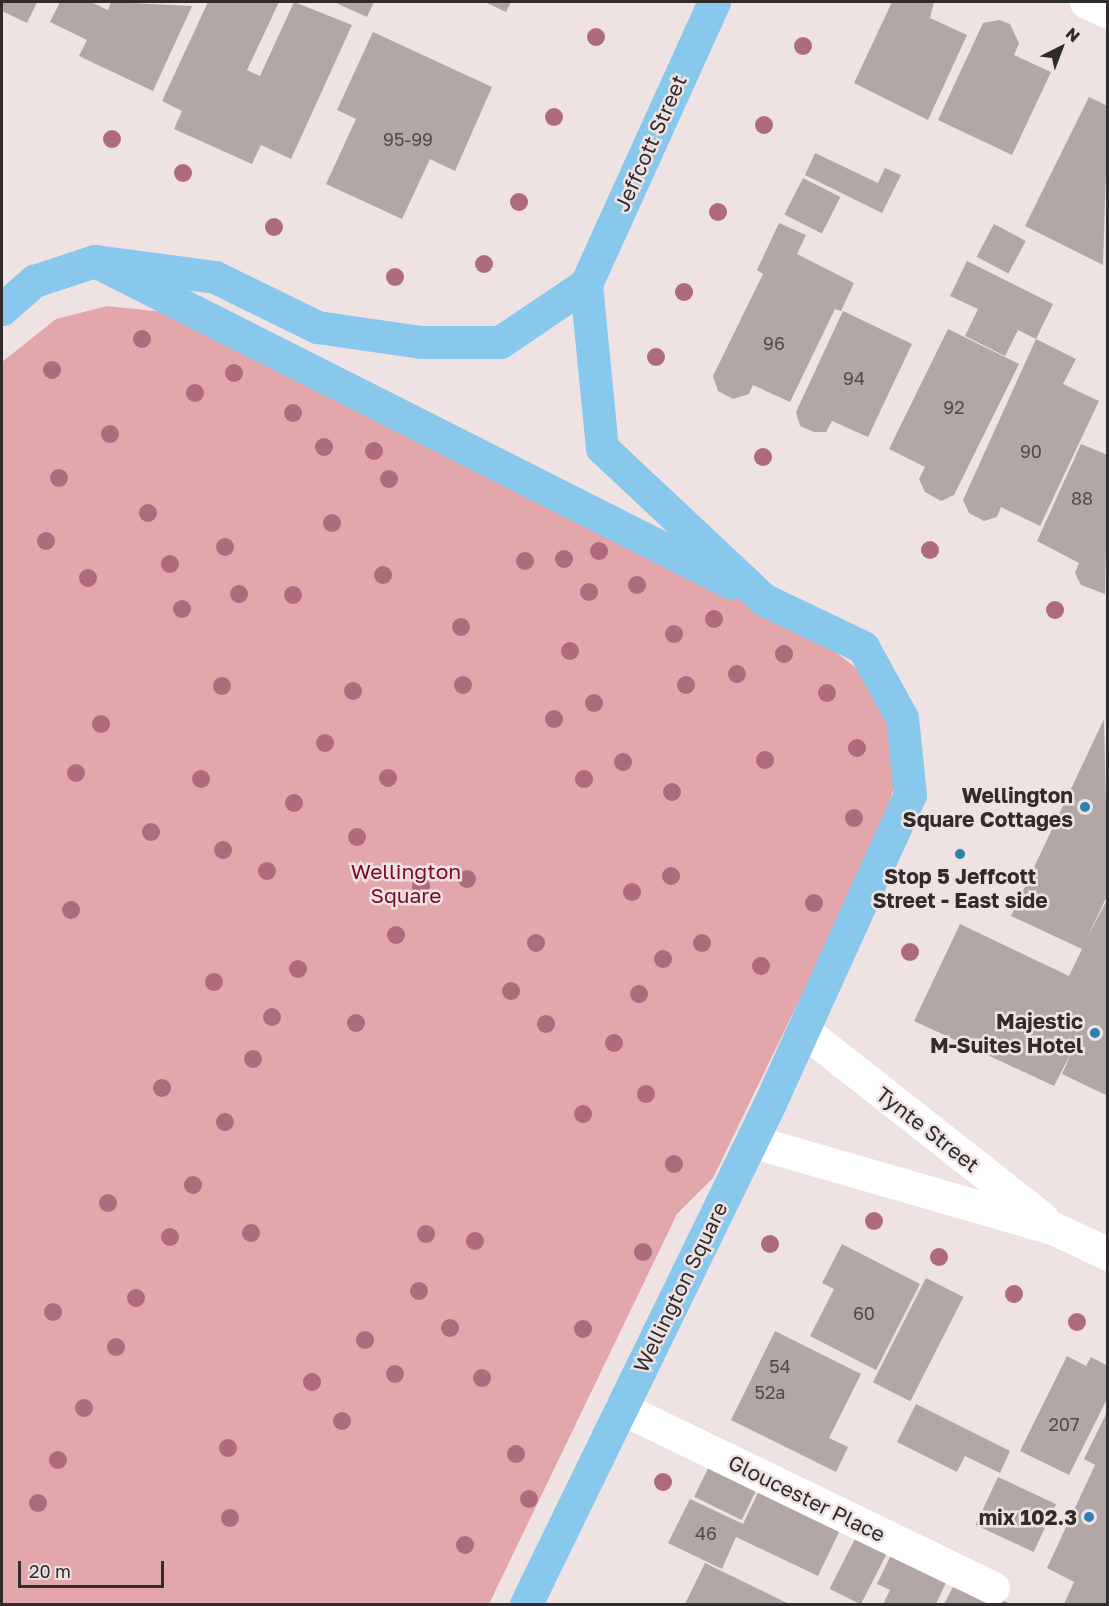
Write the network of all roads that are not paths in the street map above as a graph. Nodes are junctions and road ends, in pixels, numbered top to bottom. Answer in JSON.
{"nodes":[{"id":1,"x":714,"y":2,"type":"edge"},
{"id":2,"x":1086,"y":2,"type":"edge"},
{"id":3,"x":1107,"y":12,"type":"edge"},
{"id":4,"x":95,"y":261,"type":"junction"},
{"id":5,"x":586,"y":284,"type":"junction"},
{"id":6,"x":2,"y":309,"type":"edge"},
{"id":7,"x":763,"y":598,"type":"junction"},
{"id":8,"x":803,"y":1030,"type":"junction"},
{"id":9,"x":751,"y":1141,"type":"junction"},
{"id":10,"x":1053,"y":1228,"type":"junction"},
{"id":11,"x":1107,"y":1254,"type":"edge"},
{"id":12,"x":621,"y":1408,"type":"junction"},
{"id":13,"x":993,"y":1588,"type":"dead end"},
{"id":14,"x":526,"y":1605,"type":"edge"}],
"edges":[{"from":1,"to":5,"type":"main road","name":"Jeffcott Street"},
{"from":2,"to":3,"type":"street"},
{"from":4,"to":5,"type":"main road"},
{"from":4,"to":6,"type":"main road"},
{"from":4,"to":7,"type":"main road"},
{"from":5,"to":7,"type":"main road","name":"Wellington Square"},
{"from":7,"to":8,"type":"main road","name":"Wellington Square"},
{"from":8,"to":9,"type":"main road","name":"Wellington Square"},
{"from":8,"to":10,"type":"street","name":"Tynte Street"},
{"from":9,"to":10,"type":"street","name":"Tynte Street"},
{"from":9,"to":12,"type":"main road","name":"Wellington Square"},
{"from":10,"to":11,"type":"street","name":"Tynte Street"},
{"from":12,"to":13,"type":"street","name":"Gloucester Place"},
{"from":12,"to":14,"type":"main road","name":"Wellington Square"}]}
